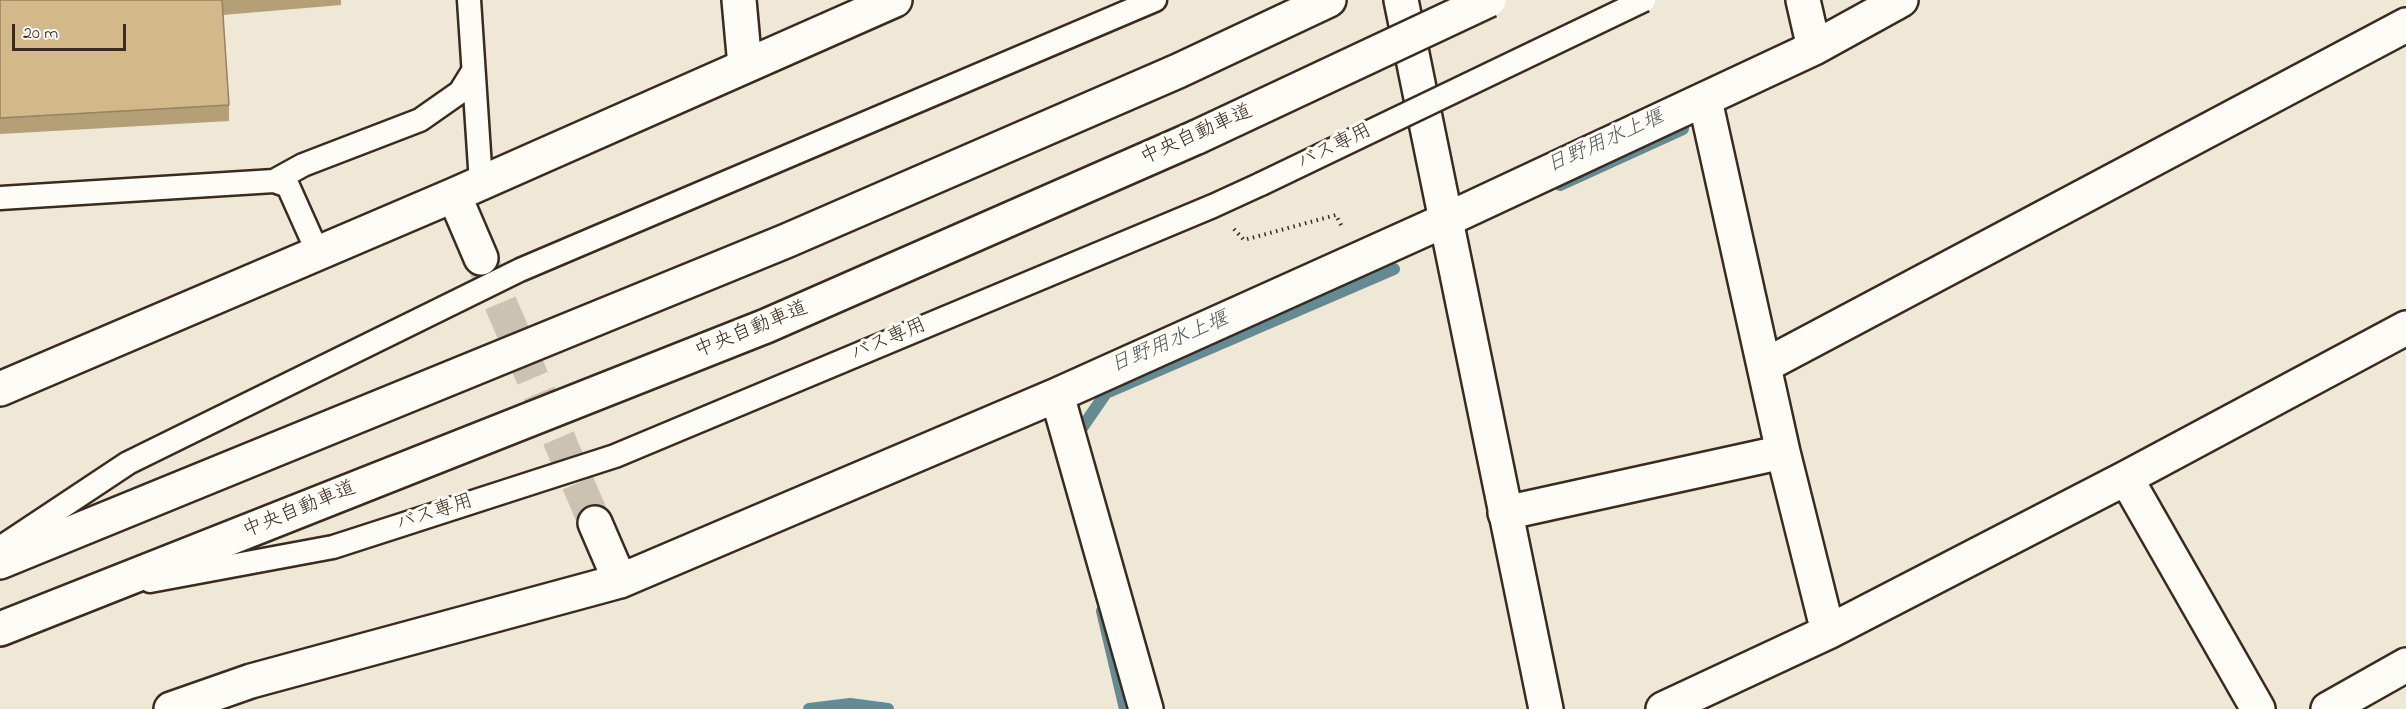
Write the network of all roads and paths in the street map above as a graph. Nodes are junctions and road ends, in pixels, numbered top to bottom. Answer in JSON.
{"nodes":[{"id":1,"x":470,"y":0,"type":"edge"},
{"id":2,"x":739,"y":0,"type":"edge"},
{"id":3,"x":895,"y":0,"type":"edge"},
{"id":4,"x":1155,"y":0,"type":"edge"},
{"id":5,"x":1329,"y":0,"type":"edge"},
{"id":6,"x":1401,"y":0,"type":"edge"},
{"id":7,"x":1489,"y":0,"type":"edge"},
{"id":8,"x":1644,"y":0,"type":"edge"},
{"id":9,"x":1803,"y":0,"type":"edge"},
{"id":10,"x":1901,"y":0,"type":"edge"},
{"id":11,"x":2406,"y":25,"type":"edge"},
{"id":12,"x":1814,"y":48,"type":"junction"},
{"id":13,"x":745,"y":66,"type":"junction"},
{"id":14,"x":473,"y":71,"type":"junction"},
{"id":15,"x":1705,"y":100,"type":"junction"},
{"id":16,"x":274,"y":181,"type":"junction"},
{"id":17,"x":468,"y":189,"type":"junction"},
{"id":18,"x":0,"y":198,"type":"edge"},
{"id":19,"x":1214,"y":206,"type":"junction"},
{"id":20,"x":1448,"y":219,"type":"junction"},
{"id":21,"x":318,"y":253,"type":"junction"},
{"id":22,"x":481,"y":258,"type":"tunnel mouth"},
{"id":23,"x":1357,"y":260,"type":"junction"},
{"id":24,"x":2406,"y":328,"type":"edge"},
{"id":25,"x":1764,"y":366,"type":"junction"},
{"id":26,"x":0,"y":389,"type":"edge"},
{"id":27,"x":1057,"y":395,"type":"junction"},
{"id":28,"x":1783,"y":452,"type":"junction"},
{"id":29,"x":2127,"y":478,"type":"junction"},
{"id":30,"x":1505,"y":513,"type":"junction"},
{"id":31,"x":594,"y":522,"type":"tunnel mouth"},
{"id":32,"x":0,"y":548,"type":"edge"},
{"id":33,"x":0,"y":562,"type":"edge"},
{"id":34,"x":620,"y":581,"type":"junction"},
{"id":35,"x":102,"y":590,"type":"junction"},
{"id":36,"x":0,"y":629,"type":"edge"},
{"id":37,"x":1828,"y":632,"type":"junction"},
{"id":38,"x":2406,"y":665,"type":"edge"},
{"id":39,"x":1698,"y":701,"type":"edge"},
{"id":40,"x":171,"y":709,"type":"edge"},
{"id":41,"x":1146,"y":709,"type":"edge"},
{"id":42,"x":1546,"y":709,"type":"edge"},
{"id":43,"x":1663,"y":709,"type":"edge"},
{"id":44,"x":2258,"y":709,"type":"edge"},
{"id":45,"x":2328,"y":709,"type":"edge"}],
"edges":[{"from":1,"to":14,"type":"lane"},
{"from":2,"to":13,"type":"main road"},
{"from":3,"to":13,"type":"main road"},
{"from":4,"to":32,"type":"lane"},
{"from":5,"to":33,"type":"main road"},
{"from":6,"to":20,"type":"main road"},
{"from":7,"to":35,"type":"main road","name":"中央自動車道","bridge":true},
{"from":8,"to":19,"type":"lane","name":"バス専用","bridge":true},
{"from":9,"to":12,"type":"main road"},
{"from":10,"to":12,"type":"main road"},
{"from":11,"to":25,"type":"main road"},
{"from":12,"to":15,"type":"main road"},
{"from":13,"to":17,"type":"main road"},
{"from":14,"to":16,"type":"lane"},
{"from":14,"to":17,"type":"lane"},
{"from":15,"to":20,"type":"main road"},
{"from":15,"to":25,"type":"main road"},
{"from":16,"to":18,"type":"lane"},
{"from":16,"to":21,"type":"lane"},
{"from":17,"to":21,"type":"main road"},
{"from":17,"to":22,"type":"main road"},
{"from":19,"to":23,"type":"path"},
{"from":19,"to":35,"type":"lane","name":"バス専用"},
{"from":20,"to":23,"type":"main road"},
{"from":20,"to":30,"type":"main road"},
{"from":21,"to":26,"type":"main road"},
{"from":23,"to":27,"type":"main road"},
{"from":24,"to":29,"type":"main road"},
{"from":25,"to":28,"type":"main road"},
{"from":27,"to":34,"type":"main road"},
{"from":27,"to":41,"type":"main road"},
{"from":28,"to":30,"type":"main road"},
{"from":28,"to":37,"type":"main road"},
{"from":29,"to":37,"type":"main road"},
{"from":29,"to":44,"type":"main road"},
{"from":30,"to":42,"type":"main road"},
{"from":31,"to":34,"type":"main road"},
{"from":34,"to":40,"type":"main road"},
{"from":35,"to":36,"type":"main road","name":"中央自動車道"},
{"from":37,"to":39,"type":"main road"},
{"from":38,"to":45,"type":"main road"},
{"from":39,"to":43,"type":"main road"}]}
